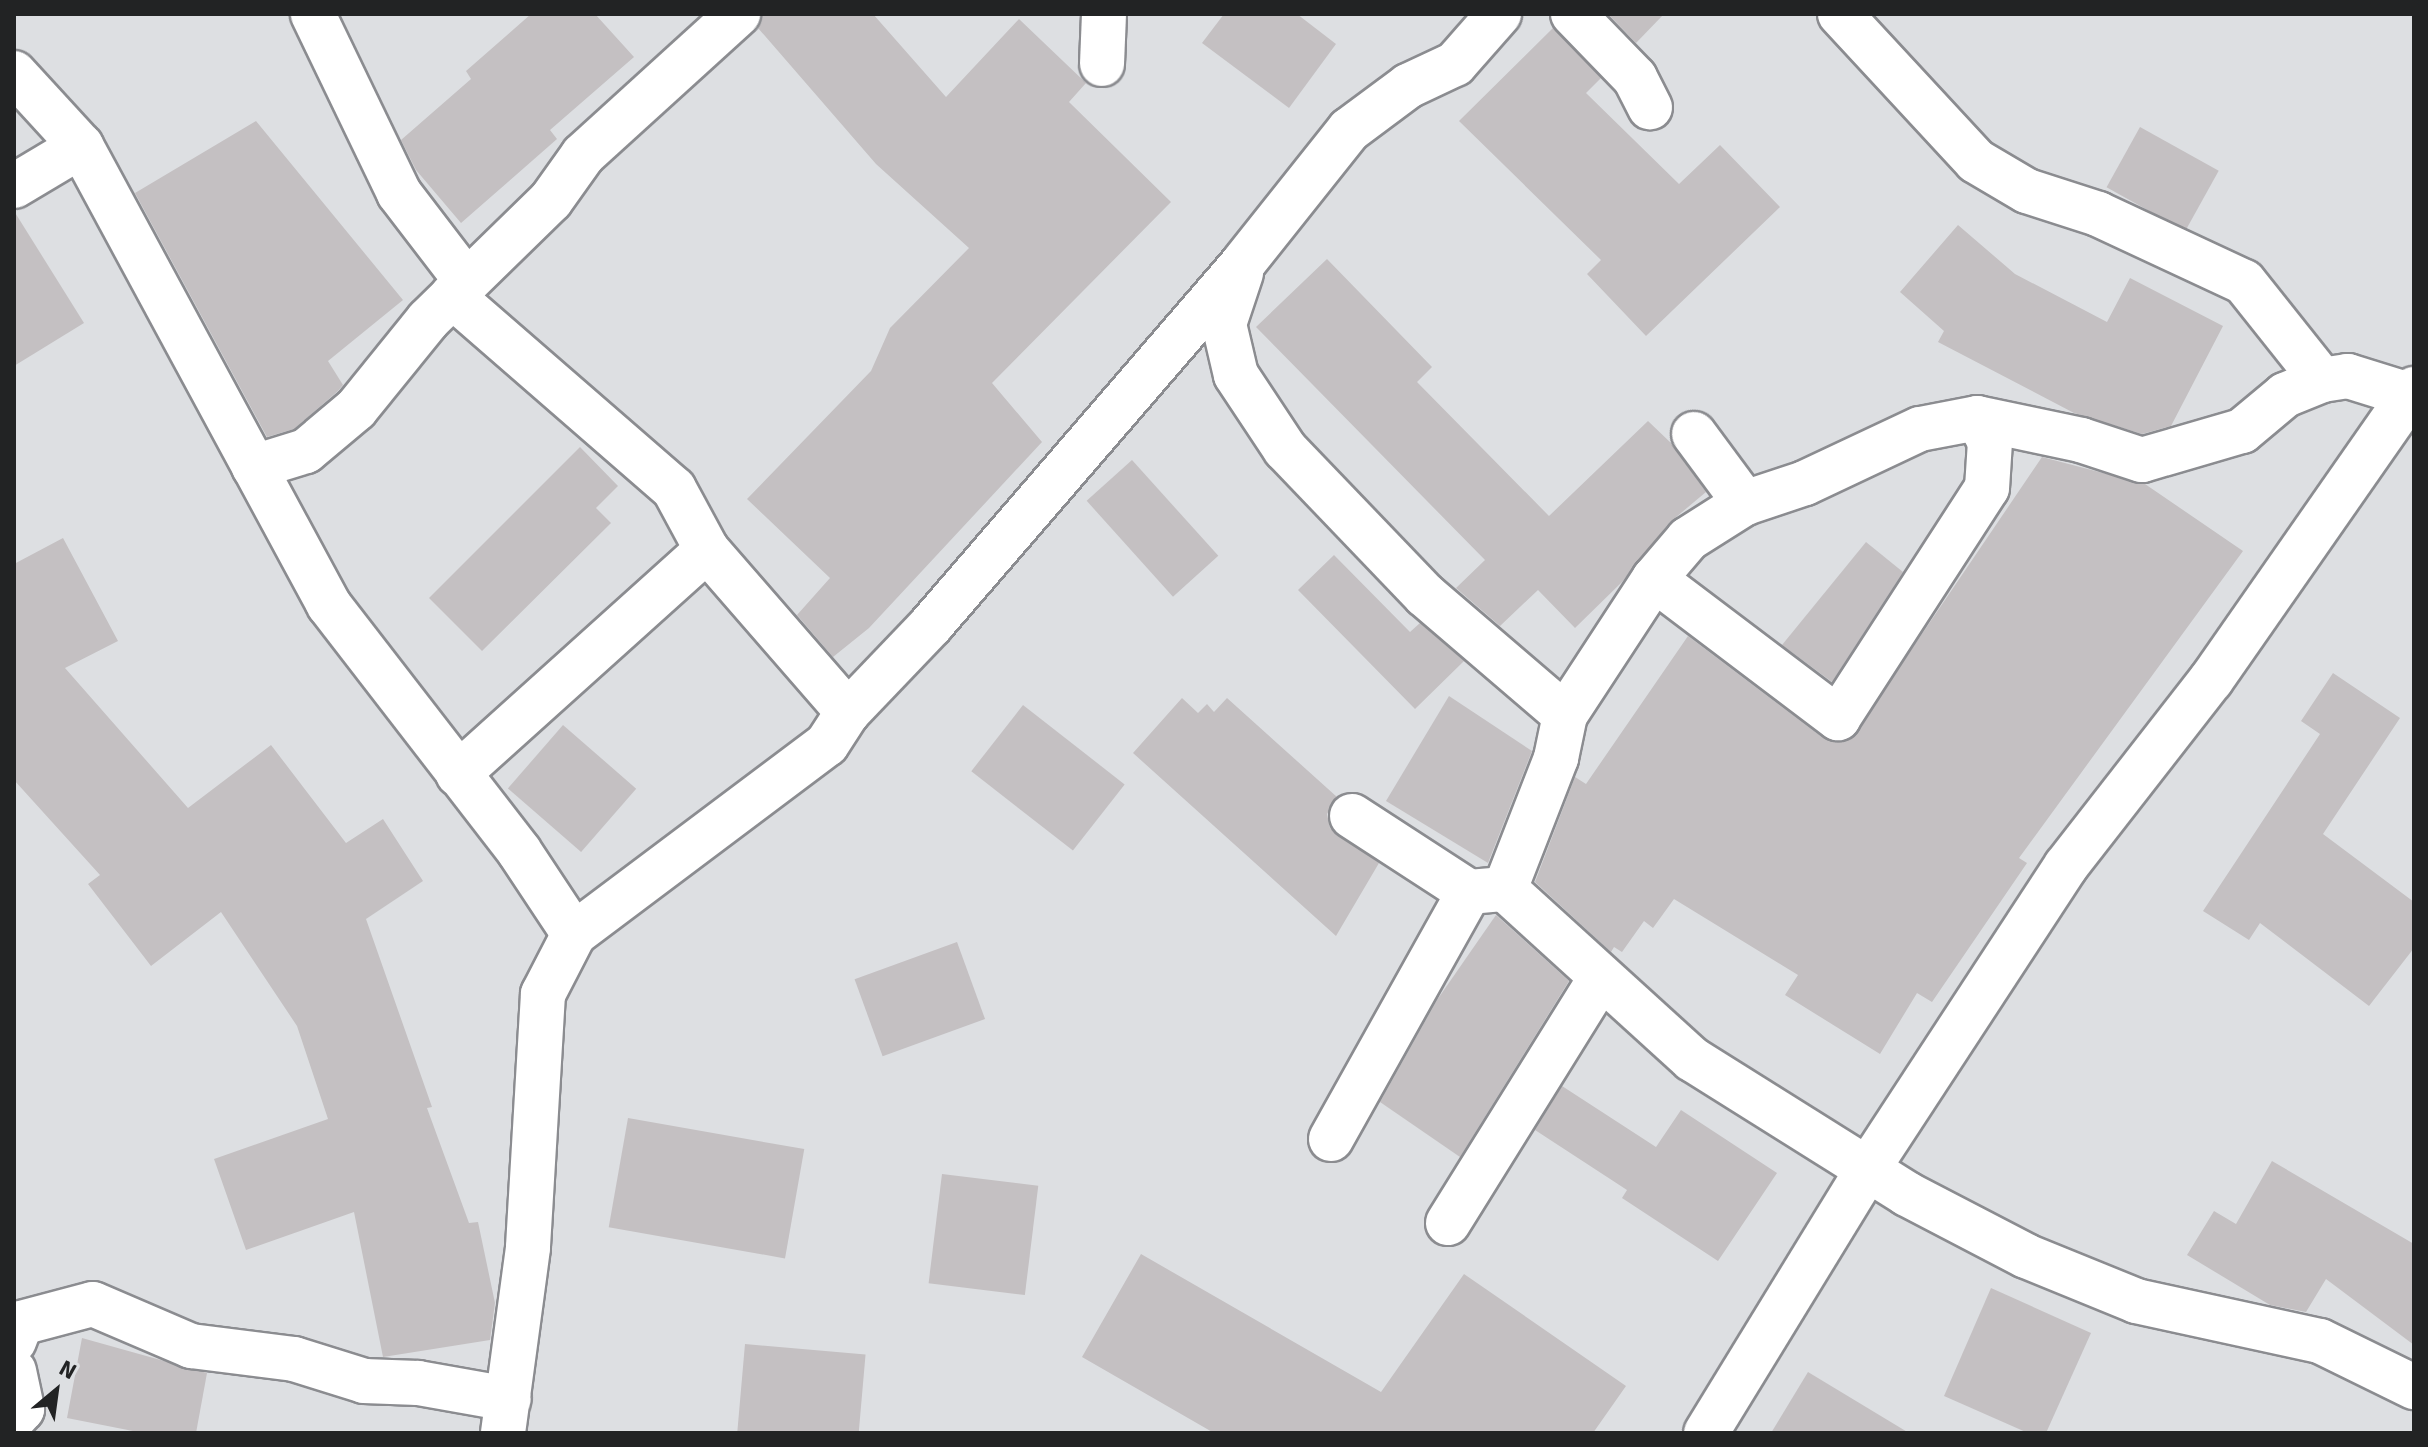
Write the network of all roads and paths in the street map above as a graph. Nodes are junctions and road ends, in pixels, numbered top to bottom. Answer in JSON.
{"nodes":[{"id":1,"x":313,"y":14,"type":"edge"},
{"id":2,"x":738,"y":14,"type":"edge"},
{"id":3,"x":1104,"y":14,"type":"edge"},
{"id":4,"x":1499,"y":14,"type":"edge"},
{"id":5,"x":1573,"y":14,"type":"edge"},
{"id":6,"x":1840,"y":14,"type":"edge"},
{"id":7,"x":1102,"y":64,"type":"dead end"},
{"id":8,"x":14,"y":73,"type":"edge"},
{"id":9,"x":1650,"y":107,"type":"dead end"},
{"id":10,"x":81,"y":146,"type":"junction"},
{"id":11,"x":14,"y":186,"type":"edge"},
{"id":12,"x":1244,"y":262,"type":"junction"},
{"id":13,"x":460,"y":289,"type":"junction"},
{"id":14,"x":2322,"y":380,"type":"junction"},
{"id":15,"x":2411,"y":392,"type":"edge"},
{"id":16,"x":1977,"y":418,"type":"junction"},
{"id":17,"x":1694,"y":434,"type":"dead end"},
{"id":18,"x":254,"y":467,"type":"junction"},
{"id":19,"x":1745,"y":503,"type":"junction"},
{"id":20,"x":707,"y":550,"type":"junction"},
{"id":21,"x":1654,"y":579,"type":"junction"},
{"id":22,"x":848,"y":712,"type":"junction"},
{"id":23,"x":1565,"y":715,"type":"junction"},
{"id":24,"x":458,"y":774,"type":"junction"},
{"id":25,"x":1352,"y":816,"type":"dead end"},
{"id":26,"x":1487,"y":890,"type":"junction"},
{"id":27,"x":574,"y":934,"type":"junction"},
{"id":28,"x":1600,"y":979,"type":"junction"},
{"id":29,"x":1331,"y":1139,"type":"dead end"},
{"id":30,"x":1867,"y":1170,"type":"junction"},
{"id":31,"x":1448,"y":1223,"type":"dead end"},
{"id":32,"x":14,"y":1341,"type":"edge"},
{"id":33,"x":14,"y":1371,"type":"edge"},
{"id":34,"x":2414,"y":1387,"type":"edge"},
{"id":35,"x":506,"y":1416,"type":"edge"},
{"id":36,"x":14,"y":1418,"type":"edge"},
{"id":37,"x":1706,"y":1433,"type":"edge"}],
"edges":[{"from":1,"to":13,"type":"street"},
{"from":2,"to":13,"type":"street"},
{"from":3,"to":7,"type":"street"},
{"from":4,"to":12,"type":"street"},
{"from":5,"to":9,"type":"street"},
{"from":6,"to":14,"type":"street"},
{"from":8,"to":10,"type":"street"},
{"from":10,"to":11,"type":"street"},
{"from":10,"to":18,"type":"street"},
{"from":12,"to":22,"type":"street"},
{"from":12,"to":23,"type":"street"},
{"from":13,"to":18,"type":"street"},
{"from":13,"to":20,"type":"street"},
{"from":14,"to":15,"type":"street"},
{"from":14,"to":16,"type":"street"},
{"from":15,"to":30,"type":"street"},
{"from":16,"to":19,"type":"street"},
{"from":16,"to":21,"type":"street"},
{"from":17,"to":19,"type":"street"},
{"from":18,"to":24,"type":"street"},
{"from":19,"to":21,"type":"street"},
{"from":20,"to":22,"type":"street"},
{"from":20,"to":24,"type":"street"},
{"from":21,"to":23,"type":"street"},
{"from":22,"to":27,"type":"street"},
{"from":23,"to":26,"type":"street"},
{"from":24,"to":27,"type":"street"},
{"from":25,"to":26,"type":"street"},
{"from":26,"to":28,"type":"street"},
{"from":26,"to":29,"type":"street"},
{"from":27,"to":35,"type":"street"},
{"from":28,"to":30,"type":"street"},
{"from":28,"to":31,"type":"street"},
{"from":30,"to":34,"type":"street"},
{"from":30,"to":37,"type":"street"},
{"from":32,"to":35,"type":"street"},
{"from":33,"to":36,"type":"street"}]}
